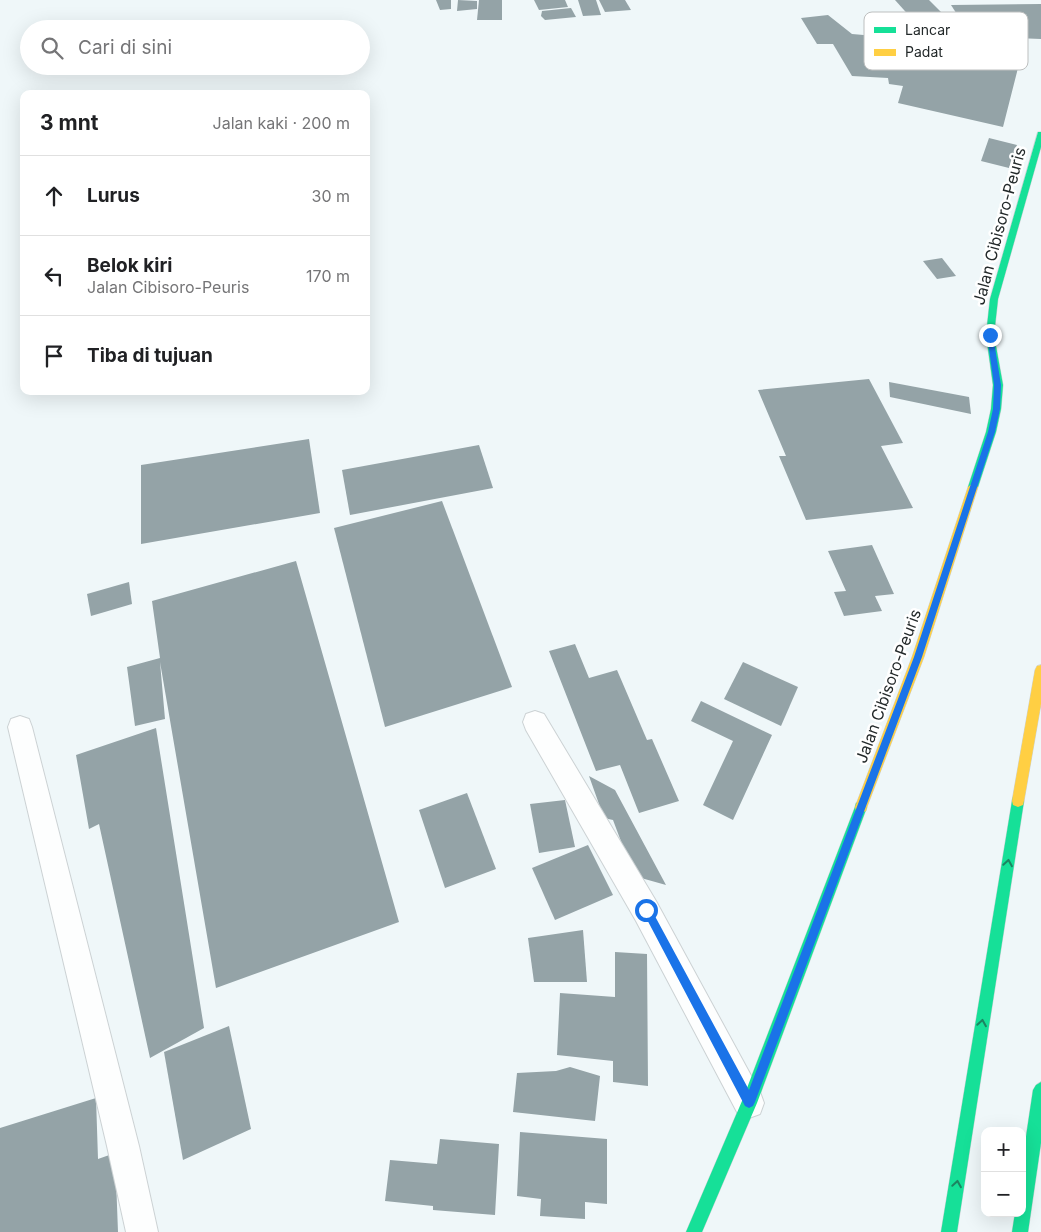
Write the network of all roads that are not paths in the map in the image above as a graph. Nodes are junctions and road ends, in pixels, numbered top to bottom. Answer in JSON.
{"nodes":[{"id":1,"x":1041,"y":134,"type":"edge"},
{"id":2,"x":1041,"y":670,"type":"edge"},
{"id":3,"x":535,"y":722,"type":"dead end"},
{"id":4,"x":20,"y":727,"type":"dead end"},
{"id":5,"x":1041,"y":1090,"type":"edge"},
{"id":6,"x":749,"y":1102,"type":"junction"},
{"id":7,"x":142,"y":1232,"type":"edge"},
{"id":8,"x":694,"y":1232,"type":"edge"},
{"id":9,"x":949,"y":1232,"type":"edge"},
{"id":10,"x":1020,"y":1232,"type":"edge"}],
"edges":[{"from":1,"to":6,"type":"main road","name":"Jalan Cibisoro-Peuris"},
{"from":9,"to":2,"type":"main road","one_way":true},
{"from":3,"to":6,"type":"lane"},
{"from":4,"to":7,"type":"lane"},
{"from":5,"to":10,"type":"main road"},
{"from":6,"to":8,"type":"main road","name":"Jalan Cibisoro-Peuris"}]}
